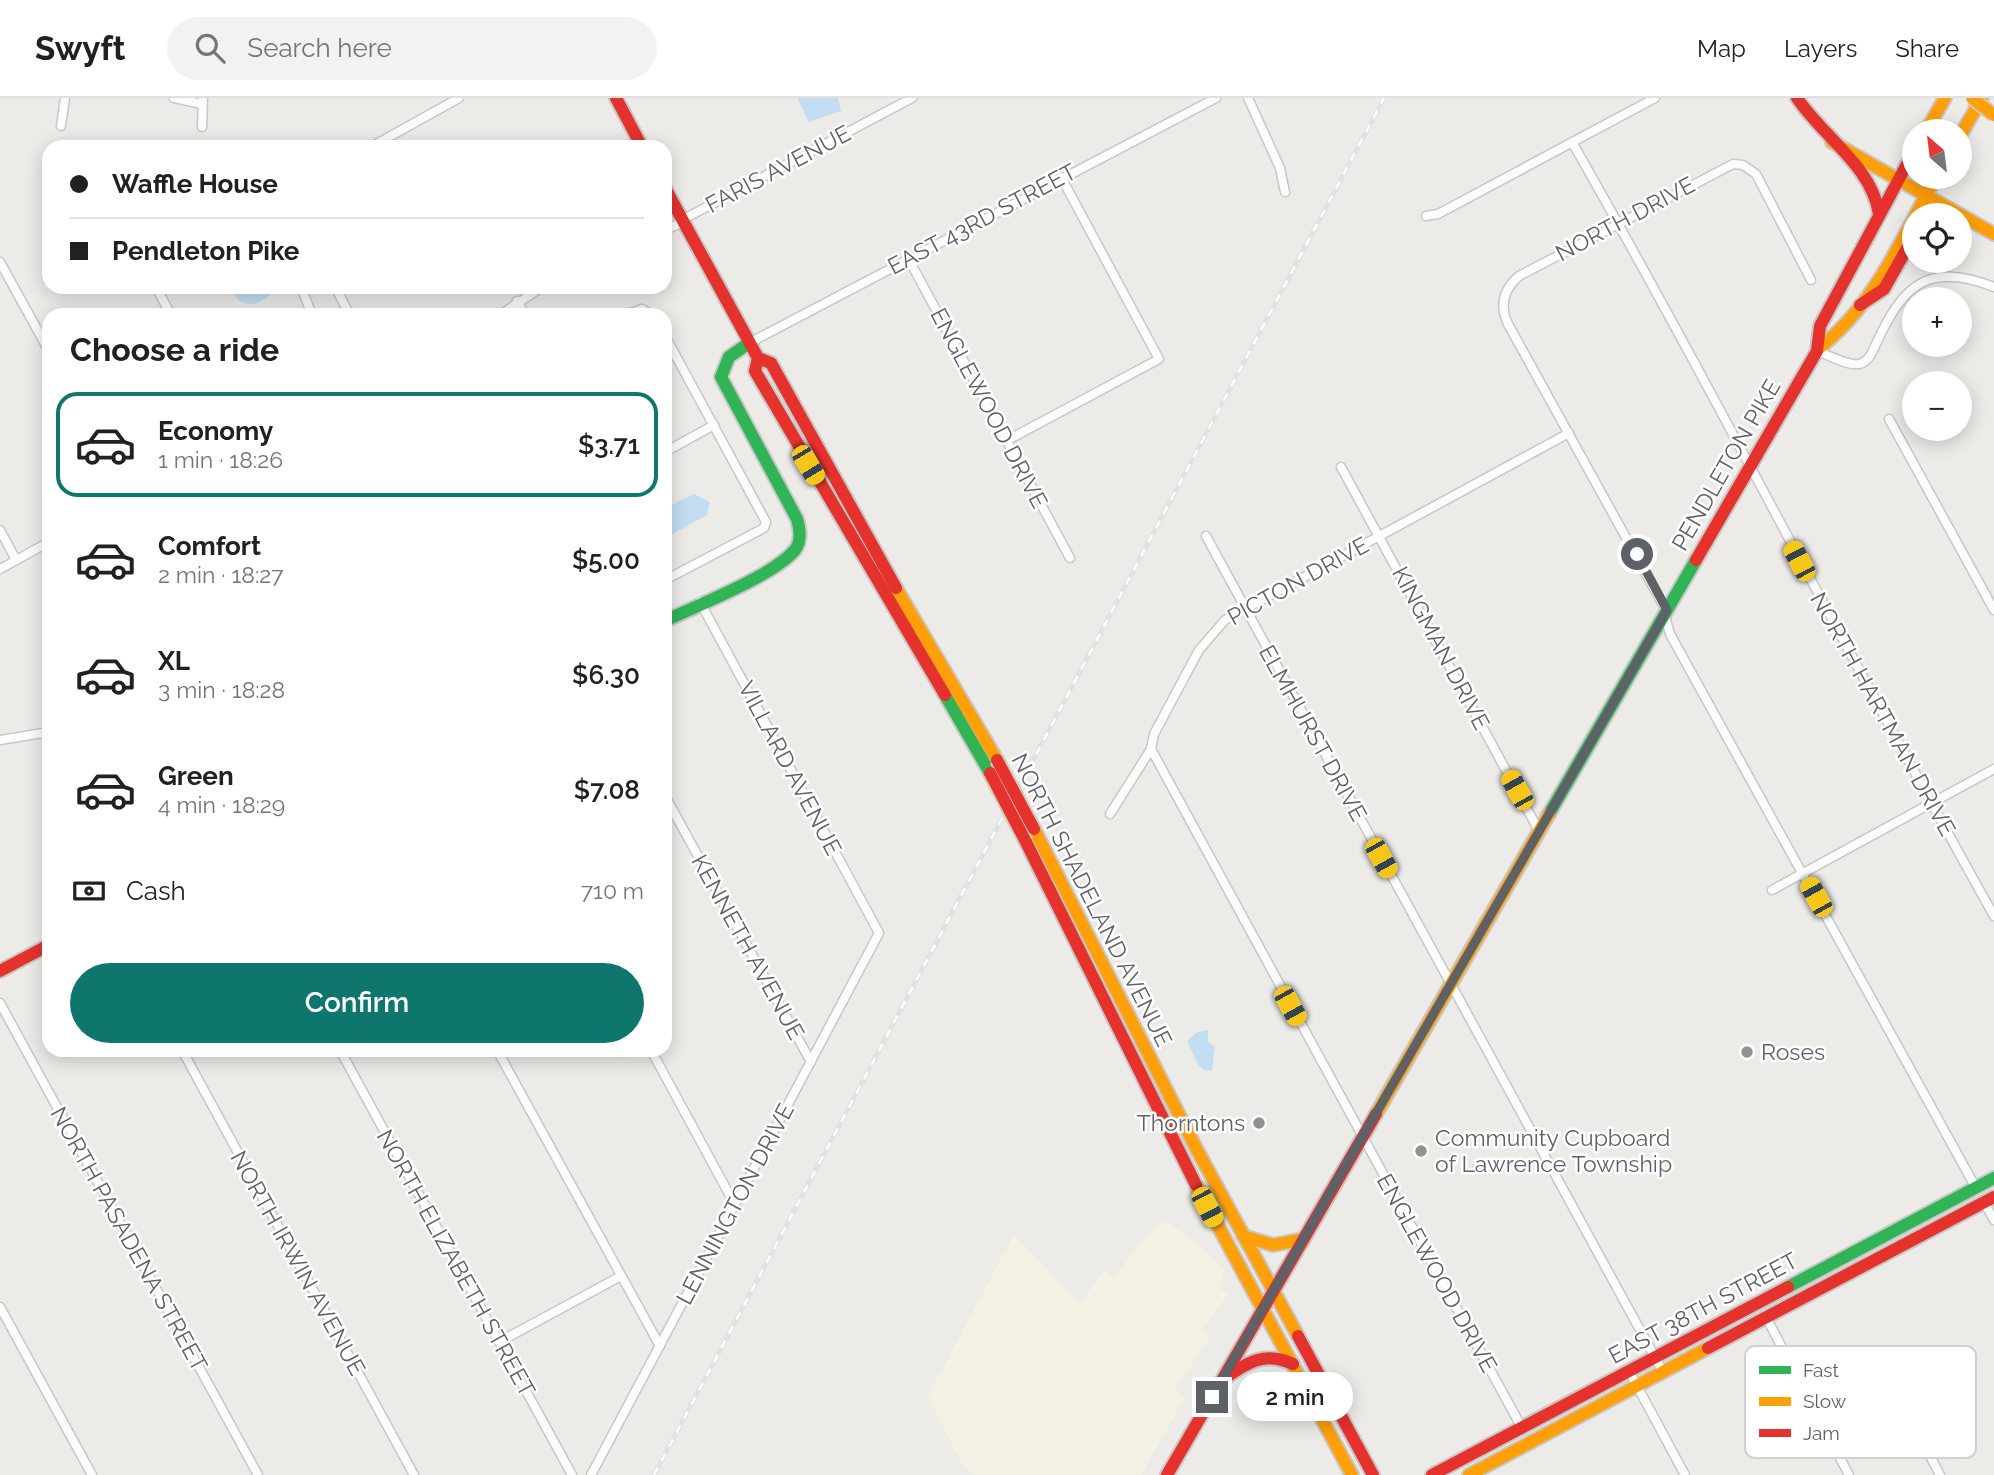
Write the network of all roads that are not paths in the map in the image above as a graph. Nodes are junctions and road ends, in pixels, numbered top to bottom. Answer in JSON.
{"nodes":[{"id":1,"x":65,"y":98,"type":"edge"},
{"id":2,"x":174,"y":98,"type":"edge"},
{"id":3,"x":459,"y":98,"type":"edge"},
{"id":4,"x":616,"y":98,"type":"edge"},
{"id":5,"x":912,"y":98,"type":"edge"},
{"id":6,"x":1216,"y":98,"type":"edge"},
{"id":7,"x":1248,"y":98,"type":"edge"},
{"id":8,"x":1655,"y":98,"type":"edge"},
{"id":9,"x":1797,"y":98,"type":"edge"},
{"id":10,"x":1945,"y":98,"type":"edge"},
{"id":11,"x":1972,"y":98,"type":"edge"},
{"id":12,"x":1982,"y":98,"type":"edge"},
{"id":13,"x":203,"y":101,"type":"edge"},
{"id":14,"x":1994,"y":115,"type":"edge"},
{"id":15,"x":1933,"y":119,"type":"edge"},
{"id":16,"x":1970,"y":119,"type":"edge"},
{"id":17,"x":61,"y":126,"type":"dead end"},
{"id":18,"x":202,"y":127,"type":"dead end"},
{"id":19,"x":384,"y":140,"type":"edge"},
{"id":20,"x":638,"y":140,"type":"edge"},
{"id":21,"x":1572,"y":142,"type":"junction"},
{"id":22,"x":1832,"y":142,"type":"junction"},
{"id":23,"x":1902,"y":173,"type":"edge"},
{"id":24,"x":1060,"y":177,"type":"junction"},
{"id":25,"x":1899,"y":178,"type":"junction"},
{"id":26,"x":1929,"y":189,"type":"edge"},
{"id":27,"x":1285,"y":192,"type":"dead end"},
{"id":28,"x":1925,"y":195,"type":"junction"},
{"id":29,"x":672,"y":210,"type":"edge"},
{"id":30,"x":1879,"y":214,"type":"junction"},
{"id":31,"x":1426,"y":216,"type":"dead end"},
{"id":32,"x":683,"y":221,"type":"junction"},
{"id":33,"x":1618,"y":223,"type":"junction"},
{"id":34,"x":1972,"y":224,"type":"edge"},
{"id":35,"x":672,"y":226,"type":"edge"},
{"id":36,"x":1979,"y":226,"type":"junction"},
{"id":37,"x":1994,"y":234,"type":"edge"},
{"id":38,"x":1902,"y":257,"type":"edge"},
{"id":39,"x":908,"y":258,"type":"junction"},
{"id":40,"x":0,"y":262,"type":"edge"},
{"id":41,"x":1811,"y":280,"type":"dead end"},
{"id":42,"x":1994,"y":287,"type":"edge"},
{"id":43,"x":530,"y":294,"type":"edge"},
{"id":44,"x":517,"y":301,"type":"junction"},
{"id":45,"x":1860,"y":305,"type":"junction"},
{"id":46,"x":508,"y":308,"type":"edge"},
{"id":47,"x":521,"y":308,"type":"edge"},
{"id":48,"x":42,"y":338,"type":"edge"},
{"id":49,"x":749,"y":343,"type":"junction"},
{"id":50,"x":672,"y":349,"type":"edge"},
{"id":51,"x":1818,"y":350,"type":"junction"},
{"id":52,"x":758,"y":358,"type":"junction"},
{"id":53,"x":1889,"y":419,"type":"dead end"},
{"id":54,"x":714,"y":425,"type":"junction"},
{"id":55,"x":1569,"y":433,"type":"junction"},
{"id":56,"x":1006,"y":441,"type":"junction"},
{"id":57,"x":672,"y":448,"type":"edge"},
{"id":58,"x":1341,"y":467,"type":"dead end"},
{"id":59,"x":1750,"y":467,"type":"junction"},
{"id":60,"x":0,"y":530,"type":"edge"},
{"id":61,"x":1380,"y":535,"type":"junction"},
{"id":62,"x":1206,"y":536,"type":"dead end"},
{"id":63,"x":42,"y":546,"type":"edge"},
{"id":64,"x":1070,"y":558,"type":"dead end"},
{"id":65,"x":16,"y":560,"type":"junction"},
{"id":66,"x":0,"y":569,"type":"edge"},
{"id":67,"x":672,"y":576,"type":"edge"},
{"id":68,"x":700,"y":602,"type":"junction"},
{"id":69,"x":1245,"y":608,"type":"junction"},
{"id":70,"x":1994,"y":610,"type":"edge"},
{"id":71,"x":1665,"y":612,"type":"junction"},
{"id":72,"x":672,"y":617,"type":"edge"},
{"id":73,"x":42,"y":733,"type":"edge"},
{"id":74,"x":0,"y":740,"type":"edge"},
{"id":75,"x":1152,"y":749,"type":"junction"},
{"id":76,"x":1994,"y":769,"type":"edge"},
{"id":77,"x":1931,"y":804,"type":"junction"},
{"id":78,"x":672,"y":809,"type":"edge"},
{"id":79,"x":1110,"y":814,"type":"dead end"},
{"id":80,"x":1539,"y":831,"type":"junction"},
{"id":81,"x":1803,"y":874,"type":"junction"},
{"id":82,"x":1772,"y":890,"type":"dead end"},
{"id":83,"x":1994,"y":916,"type":"edge"},
{"id":84,"x":879,"y":933,"type":"joint"},
{"id":85,"x":42,"y":949,"type":"edge"},
{"id":86,"x":0,"y":971,"type":"edge"},
{"id":87,"x":1450,"y":984,"type":"junction"},
{"id":88,"x":0,"y":1003,"type":"edge"},
{"id":89,"x":186,"y":1057,"type":"edge"},
{"id":90,"x":344,"y":1057,"type":"edge"},
{"id":91,"x":501,"y":1057,"type":"edge"},
{"id":92,"x":655,"y":1057,"type":"edge"},
{"id":93,"x":811,"y":1062,"type":"junction"},
{"id":94,"x":1363,"y":1135,"type":"junction"},
{"id":95,"x":1994,"y":1178,"type":"edge"},
{"id":96,"x":1976,"y":1188,"type":"junction"},
{"id":97,"x":1989,"y":1200,"type":"edge"},
{"id":98,"x":734,"y":1205,"type":"junction"},
{"id":99,"x":1994,"y":1220,"type":"edge"},
{"id":100,"x":1243,"y":1236,"type":"junction"},
{"id":101,"x":1304,"y":1239,"type":"junction"},
{"id":102,"x":621,"y":1276,"type":"junction"},
{"id":103,"x":1273,"y":1291,"type":"junction"},
{"id":104,"x":0,"y":1307,"type":"edge"},
{"id":105,"x":1263,"y":1309,"type":"junction"},
{"id":106,"x":1766,"y":1317,"type":"junction"},
{"id":107,"x":499,"y":1342,"type":"junction"},
{"id":108,"x":660,"y":1346,"type":"junction"},
{"id":109,"x":1781,"y":1346,"type":"edge"},
{"id":110,"x":1655,"y":1357,"type":"junction"},
{"id":111,"x":1293,"y":1364,"type":"junction"},
{"id":112,"x":1629,"y":1371,"type":"junction"},
{"id":113,"x":1663,"y":1372,"type":"junction"},
{"id":114,"x":1221,"y":1382,"type":"junction"},
{"id":115,"x":1637,"y":1386,"type":"junction"},
{"id":116,"x":1522,"y":1427,"type":"junction"},
{"id":117,"x":1840,"y":1458,"type":"edge"},
{"id":118,"x":1931,"y":1458,"type":"edge"},
{"id":119,"x":92,"y":1475,"type":"edge"},
{"id":120,"x":258,"y":1475,"type":"edge"},
{"id":121,"x":414,"y":1475,"type":"edge"},
{"id":122,"x":572,"y":1475,"type":"edge"},
{"id":123,"x":591,"y":1475,"type":"edge"},
{"id":124,"x":1167,"y":1475,"type":"edge"},
{"id":125,"x":1352,"y":1475,"type":"edge"},
{"id":126,"x":1373,"y":1475,"type":"edge"},
{"id":127,"x":1432,"y":1475,"type":"edge"},
{"id":128,"x":1469,"y":1475,"type":"edge"},
{"id":129,"x":1685,"y":1475,"type":"edge"},
{"id":130,"x":1849,"y":1475,"type":"edge"},
{"id":131,"x":1940,"y":1475,"type":"edge"}],
"edges":[{"from":1,"to":17,"type":"street"},
{"from":2,"to":13,"type":"street"},
{"from":3,"to":19,"type":"street"},
{"from":4,"to":20,"type":"main road"},
{"from":5,"to":32,"type":"street","name":"FARIS AVENUE"},
{"from":6,"to":24,"type":"street","name":"EAST 43RD STREET"},
{"from":7,"to":27,"type":"street"},
{"from":8,"to":21,"type":"street"},
{"from":9,"to":22,"type":"main road"},
{"from":10,"to":15,"type":"main road"},
{"from":11,"to":14,"type":"main road","bridge":true},
{"from":12,"to":16,"type":"main road"},
{"from":13,"to":18,"type":"street"},
{"from":21,"to":31,"type":"street"},
{"from":21,"to":33,"type":"street","name":"NORTH HARTMAN DRIVE"},
{"from":22,"to":25,"type":"main road"},
{"from":22,"to":30,"type":"main road"},
{"from":23,"to":25,"type":"main road","name":"PENDLETON PIKE"},
{"from":24,"to":39,"type":"street","name":"EAST 43RD STREET"},
{"from":24,"to":56,"type":"street"},
{"from":25,"to":28,"type":"main road"},
{"from":25,"to":30,"type":"main road","name":"PENDLETON PIKE"},
{"from":26,"to":28,"type":"main road","name":"PENDLETON PIKE"},
{"from":28,"to":36,"type":"main road"},
{"from":28,"to":45,"type":"main road","name":"PENDLETON PIKE"},
{"from":29,"to":32,"type":"main road","name":"NORTH SHADELAND AVENUE"},
{"from":30,"to":51,"type":"main road","name":"PENDLETON PIKE"},
{"from":32,"to":35,"type":"street","name":"FARIS AVENUE"},
{"from":32,"to":49,"type":"main road","name":"NORTH SHADELAND AVENUE"},
{"from":33,"to":41,"type":"street","name":"NORTH DRIVE"},
{"from":33,"to":55,"type":"street","name":"NORTH DRIVE"},
{"from":33,"to":59,"type":"street","name":"NORTH HARTMAN DRIVE"},
{"from":34,"to":36,"type":"main road"},
{"from":36,"to":37,"type":"main road"},
{"from":38,"to":45,"type":"main road"},
{"from":39,"to":49,"type":"street","name":"EAST 43RD STREET"},
{"from":39,"to":56,"type":"street","name":"ENGLEWOOD DRIVE"},
{"from":40,"to":48,"type":"street"},
{"from":42,"to":51,"type":"street"},
{"from":43,"to":44,"type":"street"},
{"from":44,"to":46,"type":"street"},
{"from":44,"to":47,"type":"street"},
{"from":45,"to":51,"type":"main road","name":"PENDLETON PIKE"},
{"from":49,"to":52,"type":"main road","name":"NORTH SHADELAND AVENUE"},
{"from":49,"to":68,"type":"main road"},
{"from":50,"to":54,"type":"street"},
{"from":51,"to":59,"type":"main road","name":"PENDLETON PIKE"},
{"from":52,"to":100,"type":"main road","name":"NORTH SHADELAND AVENUE","bridge":true},
{"from":52,"to":105,"type":"main road","name":"NORTH SHADELAND AVENUE","bridge":true},
{"from":53,"to":70,"type":"street"},
{"from":54,"to":57,"type":"street"},
{"from":54,"to":67,"type":"street"},
{"from":55,"to":61,"type":"street","name":"PICTON DRIVE"},
{"from":55,"to":71,"type":"street"},
{"from":56,"to":64,"type":"street","name":"ENGLEWOOD DRIVE"},
{"from":58,"to":61,"type":"street","name":"KINGMAN DRIVE"},
{"from":59,"to":71,"type":"main road","name":"PENDLETON PIKE"},
{"from":59,"to":77,"type":"street","name":"NORTH HARTMAN DRIVE"},
{"from":60,"to":65,"type":"street"},
{"from":61,"to":69,"type":"street","name":"PICTON DRIVE"},
{"from":61,"to":80,"type":"street","name":"KINGMAN DRIVE"},
{"from":62,"to":69,"type":"street","name":"ELMHURST DRIVE"},
{"from":63,"to":65,"type":"street"},
{"from":65,"to":66,"type":"street"},
{"from":68,"to":72,"type":"main road"},
{"from":68,"to":84,"type":"street","name":"VILLARD AVENUE"},
{"from":69,"to":75,"type":"street","name":"PICTON DRIVE"},
{"from":69,"to":87,"type":"street","name":"ELMHURST DRIVE"},
{"from":71,"to":80,"type":"main road","name":"PENDLETON PIKE"},
{"from":71,"to":81,"type":"street"},
{"from":73,"to":74,"type":"street"},
{"from":75,"to":79,"type":"street","name":"PICTON DRIVE"},
{"from":75,"to":94,"type":"street","name":"ENGLEWOOD DRIVE"},
{"from":76,"to":77,"type":"street"},
{"from":77,"to":81,"type":"street"},
{"from":77,"to":83,"type":"street","name":"NORTH HARTMAN DRIVE"},
{"from":78,"to":93,"type":"street","name":"KENNETH AVENUE"},
{"from":80,"to":87,"type":"main road","name":"PENDLETON PIKE"},
{"from":81,"to":82,"type":"street"},
{"from":81,"to":96,"type":"street"},
{"from":84,"to":93,"type":"street","name":"LENNINGTON DRIVE"},
{"from":85,"to":86,"type":"main road"},
{"from":87,"to":94,"type":"main road","name":"PENDLETON PIKE"},
{"from":87,"to":110,"type":"street","name":"ELMHURST DRIVE"},
{"from":88,"to":120,"type":"street","name":"NORTH PASADENA STREET"},
{"from":89,"to":121,"type":"street","name":"NORTH IRWIN AVENUE"},
{"from":90,"to":107,"type":"street","name":"NORTH ELIZABETH STREET"},
{"from":91,"to":102,"type":"street"},
{"from":92,"to":98,"type":"street"},
{"from":93,"to":98,"type":"street","name":"LENNINGTON DRIVE"},
{"from":94,"to":101,"type":"main road","name":"PENDLETON PIKE"},
{"from":94,"to":116,"type":"street","name":"ENGLEWOOD DRIVE"},
{"from":95,"to":96,"type":"main road","name":"EAST 38TH STREET"},
{"from":96,"to":110,"type":"main road","name":"EAST 38TH STREET"},
{"from":97,"to":99,"type":"street"},
{"from":97,"to":106,"type":"main road","name":"EAST 38TH STREET"},
{"from":98,"to":108,"type":"street","name":"LENNINGTON DRIVE"},
{"from":100,"to":101,"type":"main road"},
{"from":100,"to":103,"type":"main road","name":"NORTH SHADELAND AVENUE"},
{"from":101,"to":103,"type":"main road","name":"PENDLETON PIKE"},
{"from":102,"to":107,"type":"street"},
{"from":102,"to":108,"type":"street"},
{"from":103,"to":105,"type":"main road","name":"PENDLETON PIKE"},
{"from":103,"to":126,"type":"main road","name":"NORTH SHADELAND AVENUE"},
{"from":104,"to":119,"type":"street"},
{"from":105,"to":111,"type":"main road","name":"NORTH SHADELAND AVENUE"},
{"from":105,"to":114,"type":"main road","name":"PENDLETON PIKE"},
{"from":106,"to":109,"type":"street"},
{"from":106,"to":113,"type":"main road","name":"EAST 38TH STREET"},
{"from":107,"to":122,"type":"street","name":"NORTH ELIZABETH STREET"},
{"from":108,"to":123,"type":"street","name":"LENNINGTON DRIVE"},
{"from":110,"to":112,"type":"main road","name":"EAST 38TH STREET"},
{"from":110,"to":113,"type":"street","name":"ELMHURST DRIVE"},
{"from":111,"to":114,"type":"main road"},
{"from":111,"to":125,"type":"main road","name":"NORTH SHADELAND AVENUE"},
{"from":112,"to":115,"type":"street"},
{"from":112,"to":116,"type":"main road","name":"EAST 38TH STREET"},
{"from":113,"to":115,"type":"main road","name":"EAST 38TH STREET"},
{"from":114,"to":124,"type":"main road","name":"PENDLETON PIKE"},
{"from":115,"to":128,"type":"main road","name":"EAST 38TH STREET"},
{"from":115,"to":129,"type":"street"},
{"from":116,"to":127,"type":"main road","name":"EAST 38TH STREET"},
{"from":117,"to":130,"type":"street"},
{"from":118,"to":131,"type":"street"}]}
